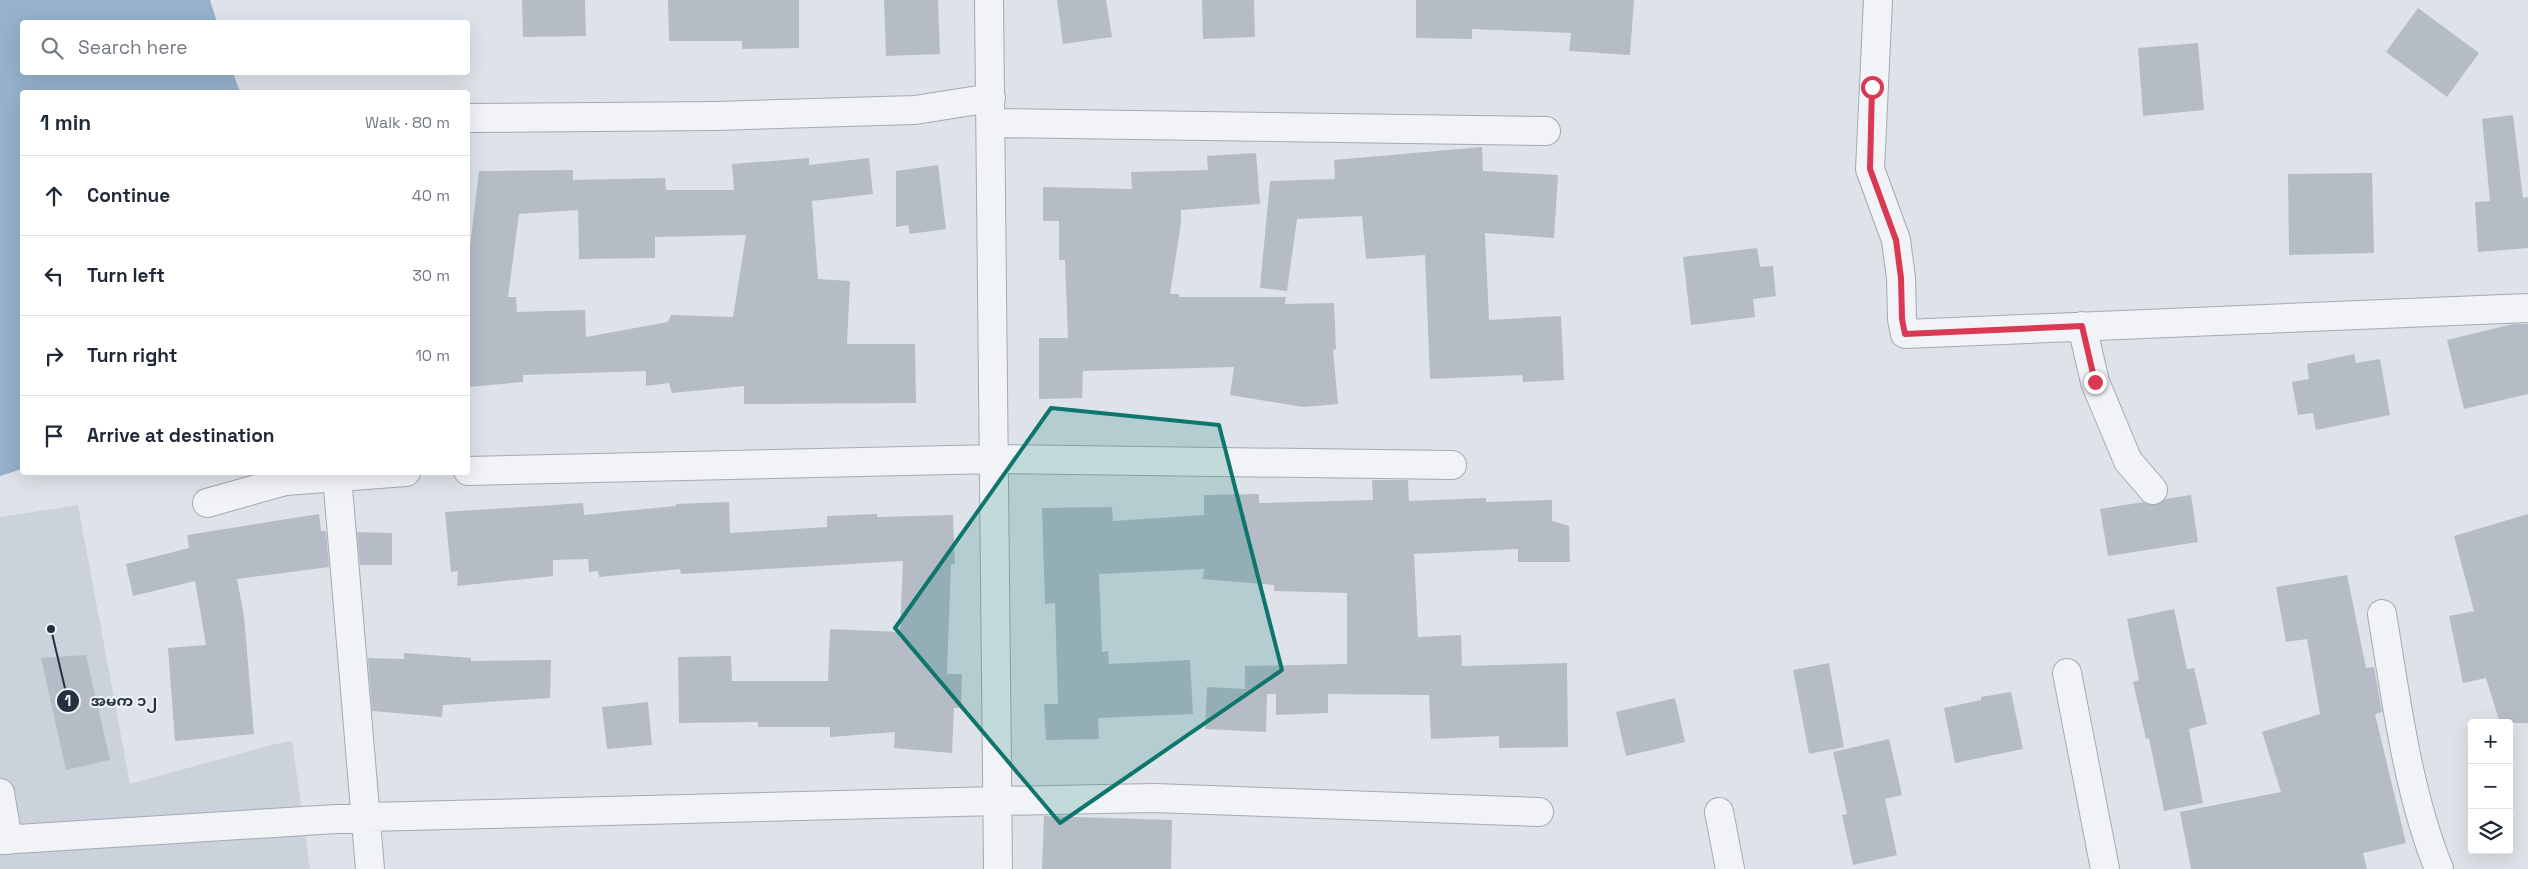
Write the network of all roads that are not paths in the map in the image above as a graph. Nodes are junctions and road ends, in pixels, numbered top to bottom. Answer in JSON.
{"nodes":[{"id":1,"x":989,"y":0,"type":"edge"},
{"id":2,"x":1878,"y":0,"type":"edge"},
{"id":3,"x":992,"y":111,"type":"junction"},
{"id":4,"x":470,"y":118,"type":"edge"},
{"id":5,"x":1546,"y":131,"type":"dead end"},
{"id":6,"x":2528,"y":308,"type":"edge"},
{"id":7,"x":2082,"y":326,"type":"junction"},
{"id":8,"x":995,"y":459,"type":"junction"},
{"id":9,"x":1452,"y":465,"type":"dead end"},
{"id":10,"x":470,"y":471,"type":"edge"},
{"id":11,"x":354,"y":475,"type":"edge"},
{"id":12,"x":337,"y":476,"type":"junction"},
{"id":13,"x":2152,"y":490,"type":"dead end"},
{"id":14,"x":207,"y":503,"type":"dead end"},
{"id":15,"x":2382,"y":614,"type":"dead end"},
{"id":16,"x":2067,"y":673,"type":"dead end"},
{"id":17,"x":0,"y":793,"type":"edge"},
{"id":18,"x":998,"y":801,"type":"junction"},
{"id":19,"x":1539,"y":812,"type":"dead end"},
{"id":20,"x":1719,"y":812,"type":"dead end"},
{"id":21,"x":368,"y":817,"type":"junction"},
{"id":22,"x":4,"y":840,"type":"edge"},
{"id":23,"x":370,"y":869,"type":"edge"},
{"id":24,"x":998,"y":869,"type":"edge"},
{"id":25,"x":1730,"y":869,"type":"edge"},
{"id":26,"x":2105,"y":869,"type":"edge"},
{"id":27,"x":2439,"y":869,"type":"edge"}],
"edges":[{"from":1,"to":3,"type":"street"},
{"from":2,"to":7,"type":"street"},
{"from":3,"to":4,"type":"street"},
{"from":3,"to":5,"type":"street"},
{"from":3,"to":8,"type":"street"},
{"from":6,"to":7,"type":"street"},
{"from":7,"to":13,"type":"street"},
{"from":8,"to":9,"type":"street"},
{"from":8,"to":10,"type":"street"},
{"from":8,"to":18,"type":"street"},
{"from":11,"to":12,"type":"street"},
{"from":12,"to":14,"type":"street"},
{"from":12,"to":21,"type":"street"},
{"from":15,"to":27,"type":"street"},
{"from":16,"to":26,"type":"street"},
{"from":17,"to":22,"type":"street"},
{"from":18,"to":19,"type":"street"},
{"from":18,"to":21,"type":"street"},
{"from":18,"to":24,"type":"street"},
{"from":20,"to":25,"type":"street"},
{"from":21,"to":22,"type":"street"},
{"from":21,"to":23,"type":"street"}]}
